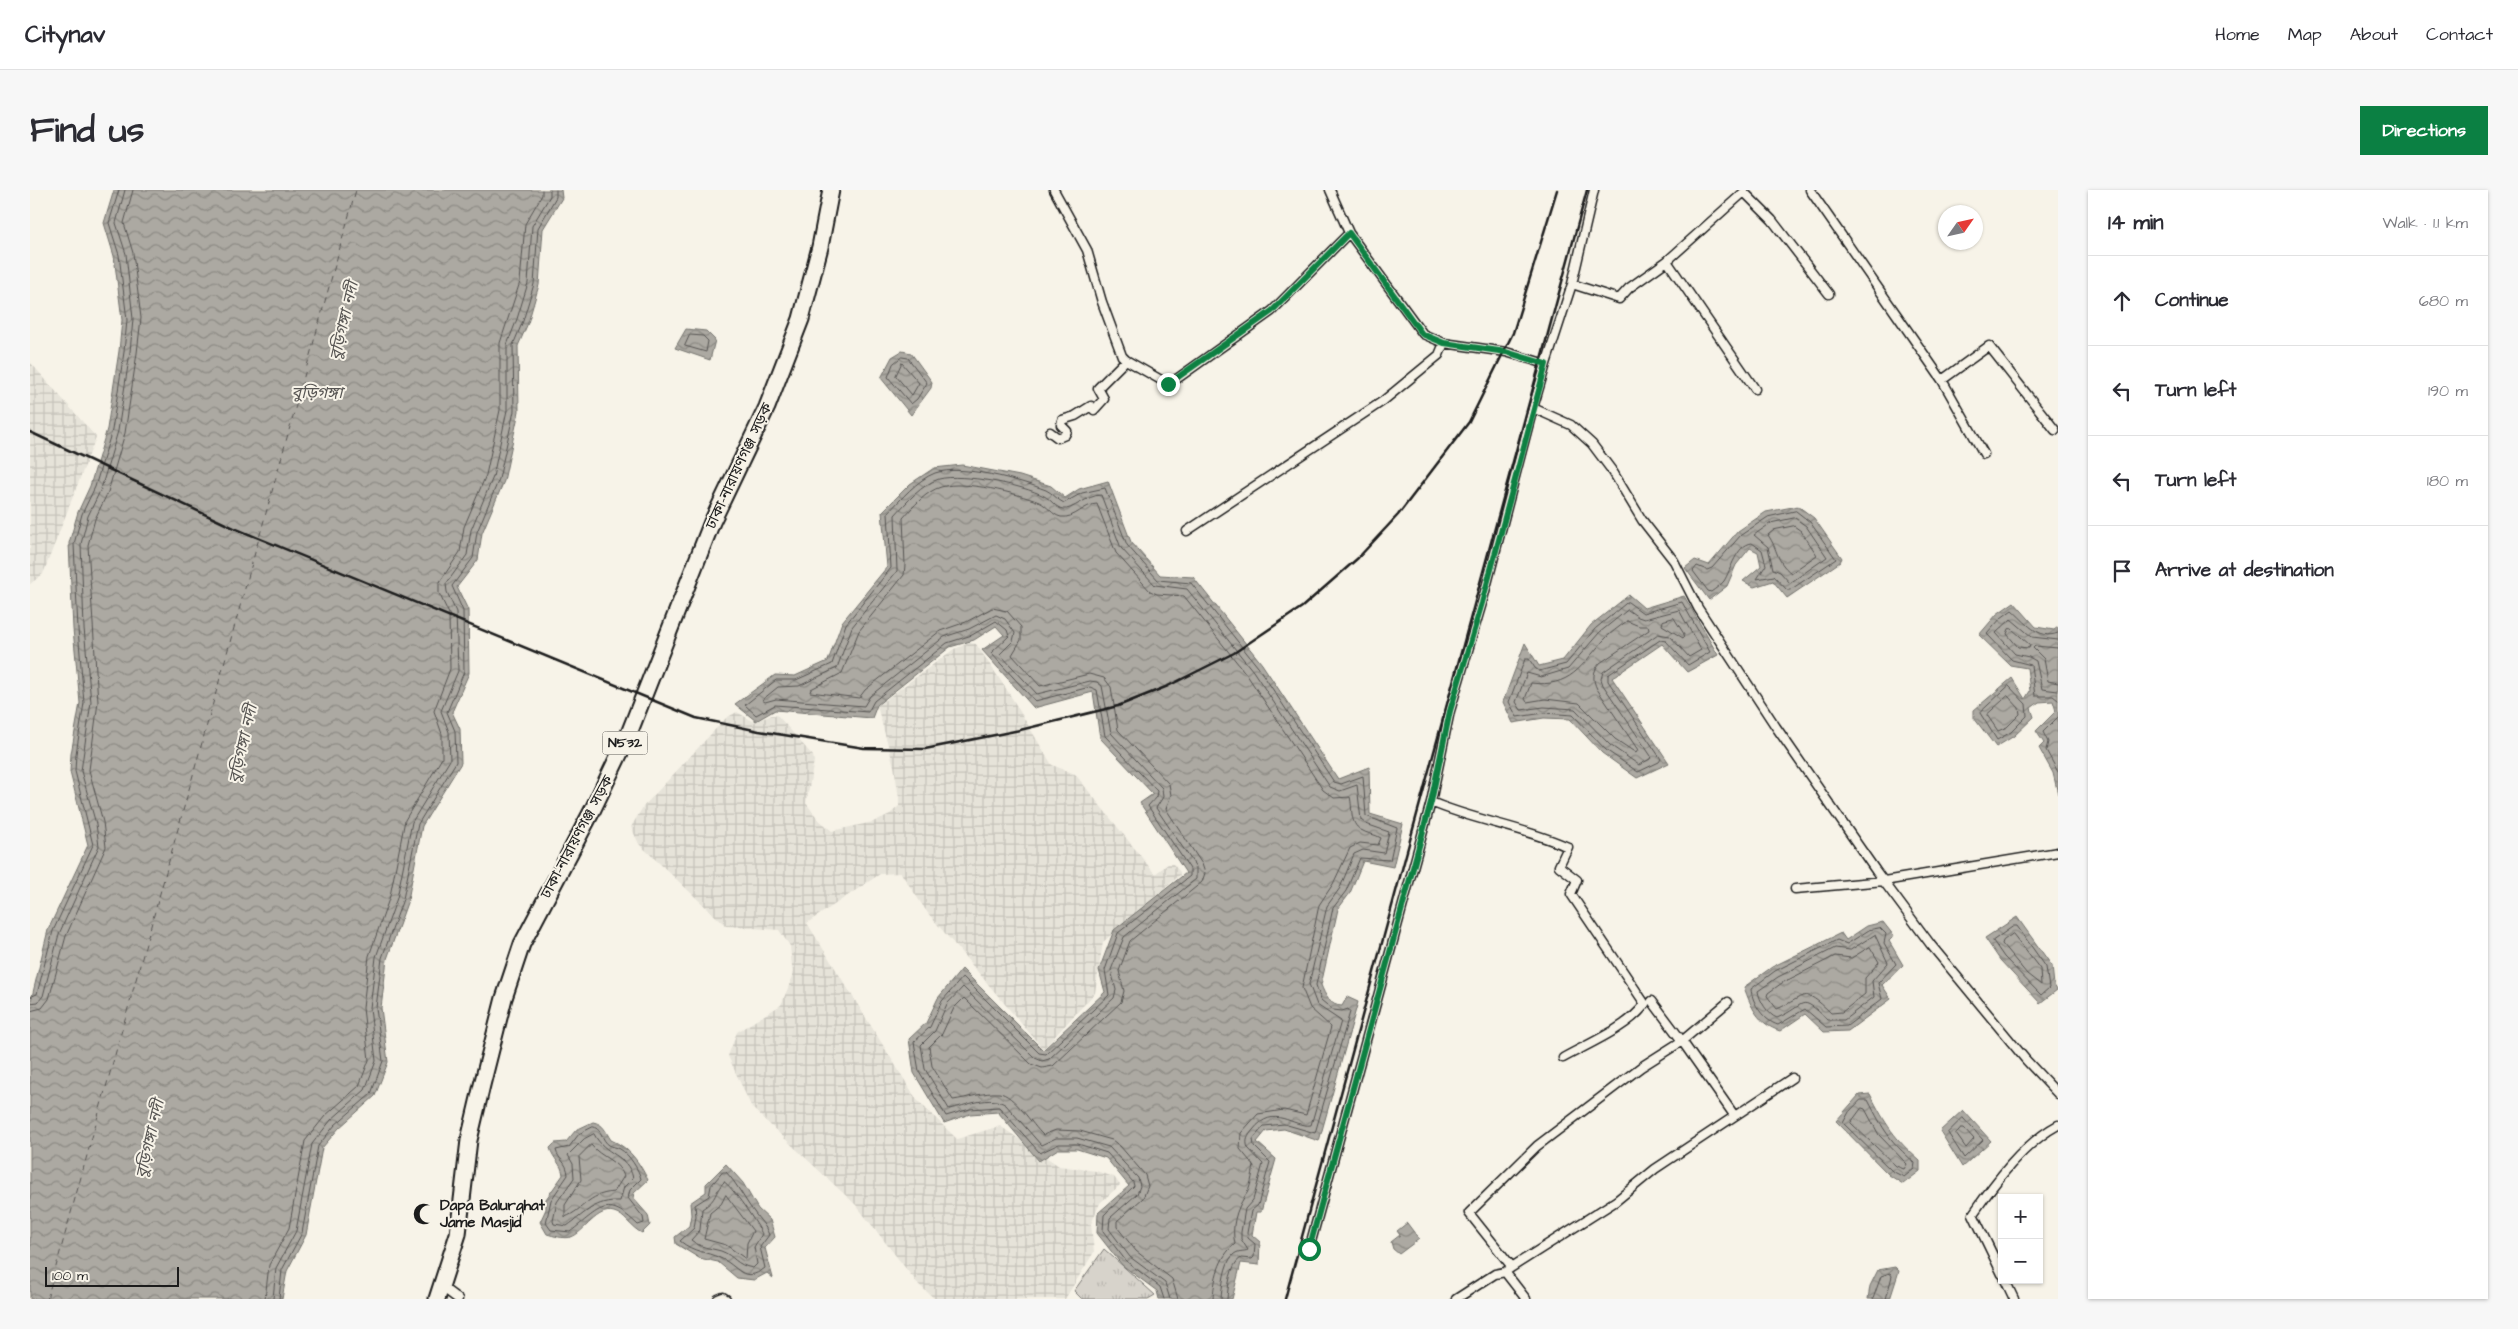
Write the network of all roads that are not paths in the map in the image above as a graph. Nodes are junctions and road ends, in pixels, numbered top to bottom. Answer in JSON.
{"nodes":[{"id":1,"x":831,"y":190,"type":"edge"},
{"id":2,"x":1054,"y":190,"type":"edge"},
{"id":3,"x":1330,"y":190,"type":"edge"},
{"id":4,"x":1594,"y":190,"type":"edge"},
{"id":5,"x":1810,"y":190,"type":"edge"},
{"id":6,"x":1745,"y":191,"type":"edge"},
{"id":7,"x":1349,"y":233,"type":"junction"},
{"id":8,"x":1668,"y":261,"type":"junction"},
{"id":9,"x":1572,"y":284,"type":"junction"},
{"id":10,"x":1829,"y":294,"type":"dead end"},
{"id":11,"x":1444,"y":343,"type":"junction"},
{"id":12,"x":1126,"y":360,"type":"junction"},
{"id":13,"x":1546,"y":364,"type":"junction"},
{"id":14,"x":1942,"y":380,"type":"junction"},
{"id":15,"x":1755,"y":389,"type":"dead end"},
{"id":16,"x":1534,"y":408,"type":"junction"},
{"id":17,"x":2055,"y":430,"type":"dead end"},
{"id":18,"x":1050,"y":432,"type":"dead end"},
{"id":19,"x":1984,"y":454,"type":"dead end"},
{"id":20,"x":1187,"y":531,"type":"dead end"},
{"id":21,"x":1431,"y":802,"type":"junction"},
{"id":22,"x":2058,"y":852,"type":"edge"},
{"id":23,"x":1884,"y":881,"type":"junction"},
{"id":24,"x":1795,"y":889,"type":"dead end"},
{"id":25,"x":1652,"y":1001,"type":"dead end"},
{"id":26,"x":1728,"y":1002,"type":"dead end"},
{"id":27,"x":1682,"y":1041,"type":"junction"},
{"id":28,"x":1563,"y":1058,"type":"dead end"},
{"id":29,"x":1792,"y":1078,"type":"dead end"},
{"id":30,"x":2058,"y":1094,"type":"edge"},
{"id":31,"x":1734,"y":1115,"type":"junction"},
{"id":32,"x":2058,"y":1125,"type":"edge"},
{"id":33,"x":1309,"y":1249,"type":"dead end"},
{"id":34,"x":1998,"y":1266,"type":"edge"},
{"id":35,"x":1509,"y":1270,"type":"junction"},
{"id":36,"x":2007,"y":1284,"type":"edge"},
{"id":37,"x":440,"y":1293,"type":"edge"},
{"id":38,"x":458,"y":1299,"type":"edge"},
{"id":39,"x":718,"y":1299,"type":"edge"},
{"id":40,"x":726,"y":1299,"type":"edge"},
{"id":41,"x":1456,"y":1299,"type":"edge"},
{"id":42,"x":1526,"y":1299,"type":"edge"},
{"id":43,"x":2014,"y":1299,"type":"edge"}],
"edges":[{"from":1,"to":37,"type":"highway","name":"ঢাকা-নারায়ণগঞ্জ সড়ক","number":"N532"},
{"from":2,"to":12,"type":"street"},
{"from":3,"to":7,"type":"street"},
{"from":4,"to":9,"type":"street"},
{"from":5,"to":14,"type":"street"},
{"from":6,"to":8,"type":"street"},
{"from":6,"to":10,"type":"street"},
{"from":7,"to":11,"type":"street"},
{"from":7,"to":12,"type":"street"},
{"from":8,"to":9,"type":"street"},
{"from":8,"to":15,"type":"street"},
{"from":9,"to":13,"type":"street"},
{"from":11,"to":13,"type":"street"},
{"from":11,"to":20,"type":"street"},
{"from":12,"to":18,"type":"street"},
{"from":13,"to":16,"type":"street"},
{"from":14,"to":17,"type":"street"},
{"from":14,"to":19,"type":"street"},
{"from":16,"to":21,"type":"street"},
{"from":16,"to":23,"type":"street"},
{"from":21,"to":28,"type":"street"},
{"from":21,"to":33,"type":"street"},
{"from":22,"to":23,"type":"street"},
{"from":23,"to":24,"type":"street"},
{"from":23,"to":30,"type":"street"},
{"from":25,"to":27,"type":"street"},
{"from":26,"to":27,"type":"street"},
{"from":27,"to":31,"type":"street"},
{"from":27,"to":35,"type":"street"},
{"from":29,"to":31,"type":"street"},
{"from":31,"to":35,"type":"street"},
{"from":32,"to":34,"type":"street"},
{"from":35,"to":41,"type":"street"},
{"from":35,"to":42,"type":"street"},
{"from":36,"to":43,"type":"street"},
{"from":37,"to":38,"type":"street"},
{"from":39,"to":40,"type":"street"}]}
